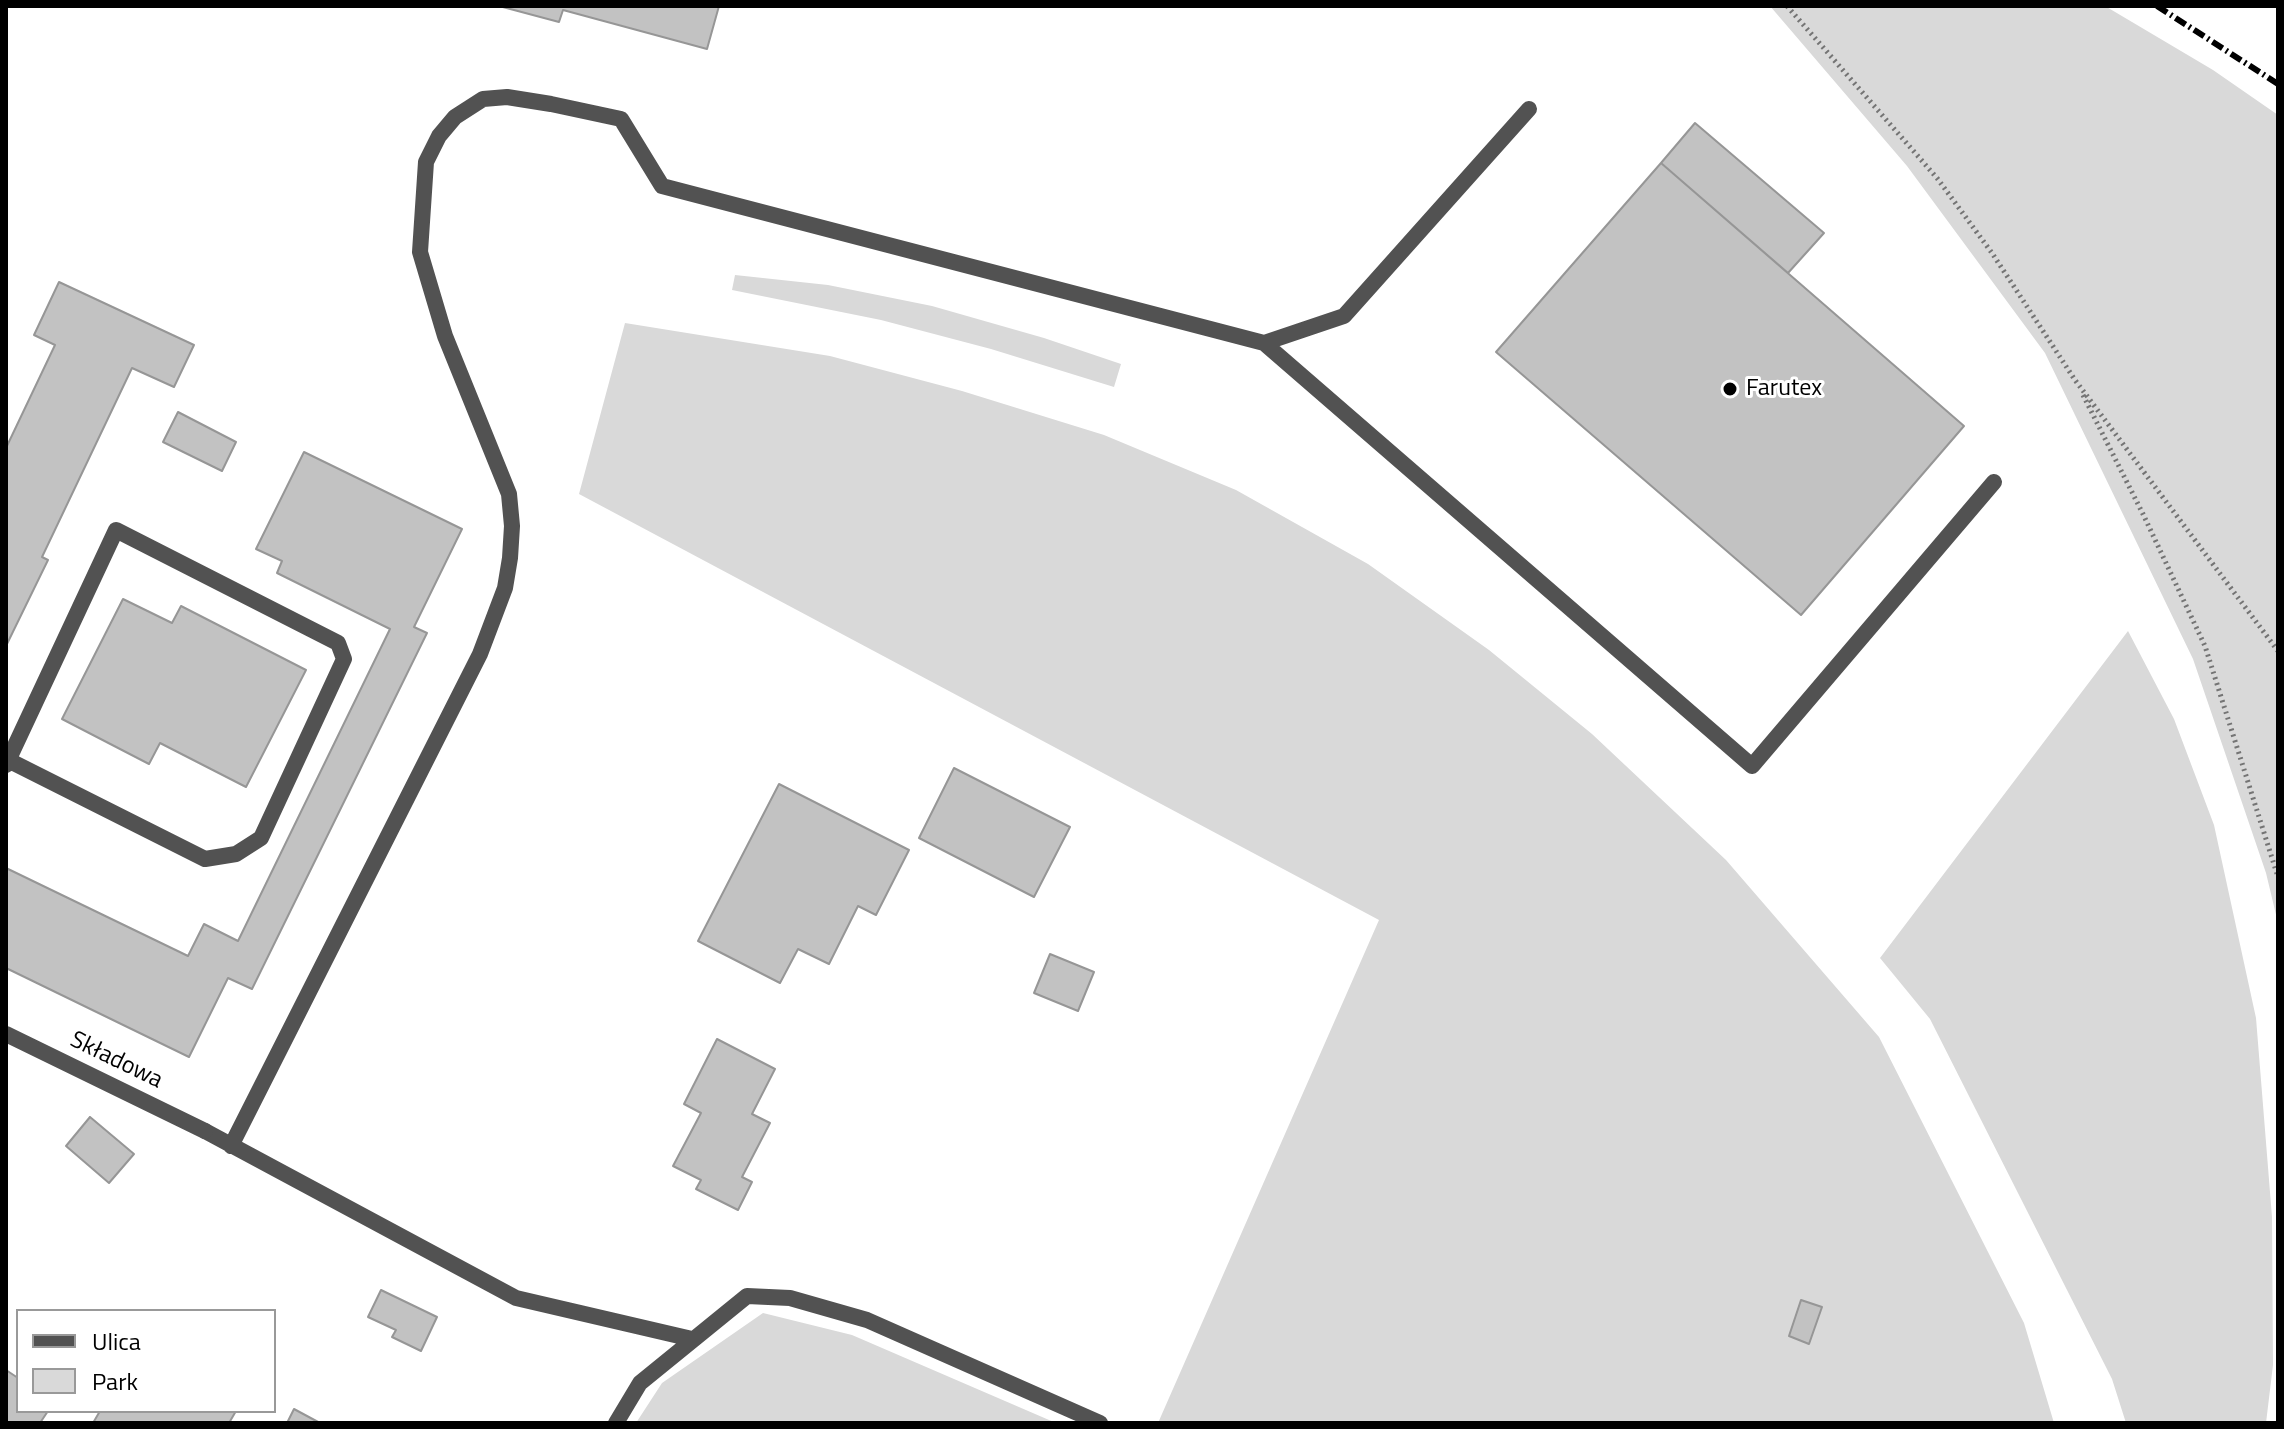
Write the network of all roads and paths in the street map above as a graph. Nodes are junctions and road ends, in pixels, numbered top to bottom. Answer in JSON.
{"nodes":[{"id":1,"x":1787,"y":6,"type":"edge"},
{"id":2,"x":1529,"y":109,"type":"dead end"},
{"id":3,"x":1264,"y":343,"type":"junction"},
{"id":4,"x":2075,"y":380,"type":"junction"},
{"id":5,"x":1994,"y":482,"type":"dead end"},
{"id":6,"x":2278,"y":651,"type":"edge"},
{"id":7,"x":7,"y":762,"type":"edge"},
{"id":8,"x":2278,"y":877,"type":"edge"},
{"id":9,"x":6,"y":1034,"type":"edge"},
{"id":10,"x":231,"y":1146,"type":"junction"},
{"id":11,"x":692,"y":1339,"type":"junction"},
{"id":12,"x":616,"y":1423,"type":"edge"},
{"id":13,"x":1100,"y":1423,"type":"edge"}],
"edges":[{"from":1,"to":4,"type":"path"},
{"from":2,"to":3,"type":"street"},
{"from":3,"to":5,"type":"street"},
{"from":3,"to":10,"type":"street"},
{"from":4,"to":6,"type":"path"},
{"from":4,"to":8,"type":"path"},
{"from":7,"to":7,"type":"street"},
{"from":9,"to":10,"type":"street","name":"Składowa"},
{"from":10,"to":11,"type":"street","name":"Składowa"},
{"from":11,"to":12,"type":"street"},
{"from":11,"to":13,"type":"street"}]}
